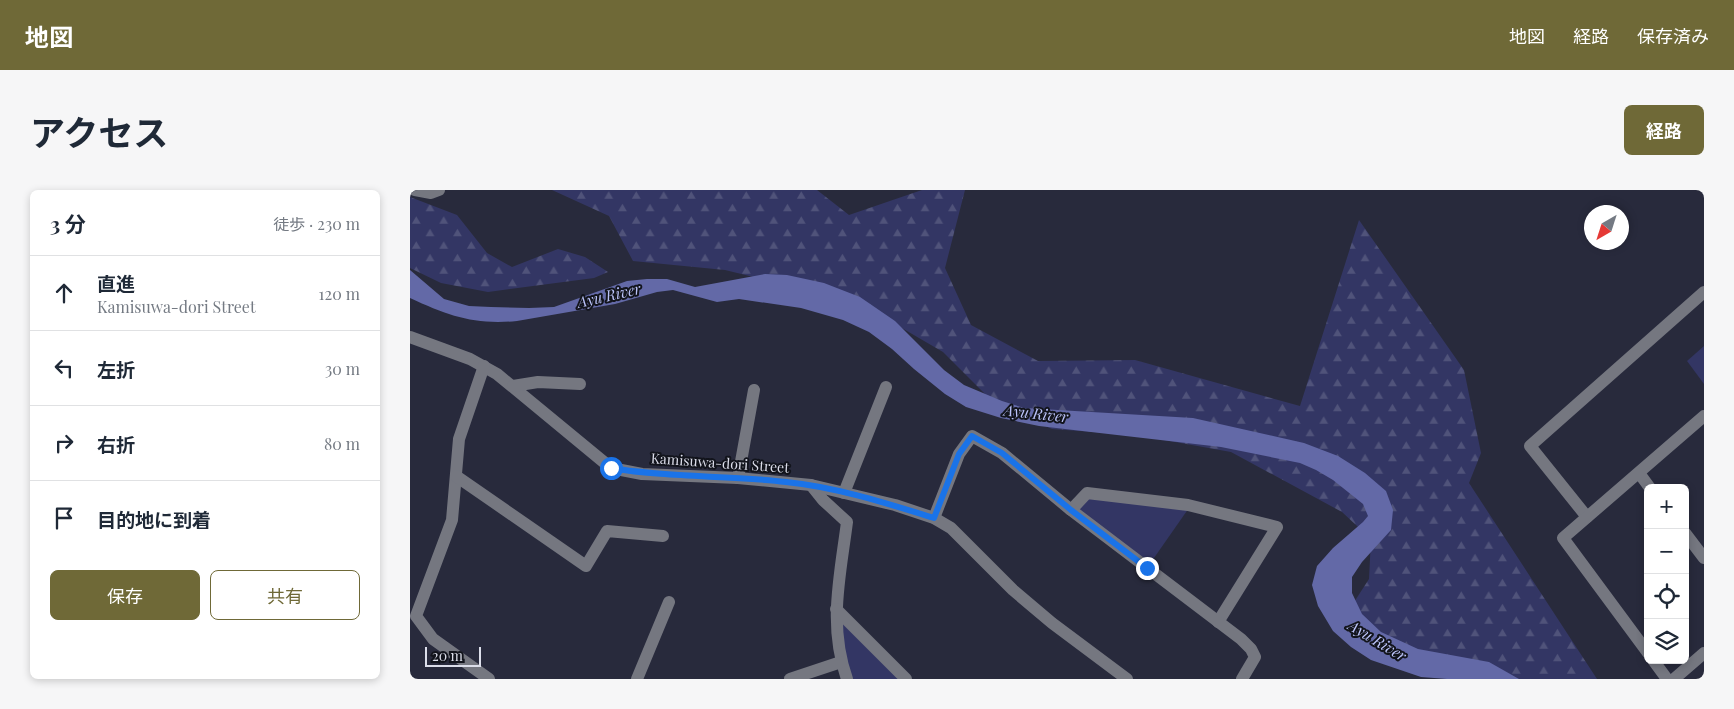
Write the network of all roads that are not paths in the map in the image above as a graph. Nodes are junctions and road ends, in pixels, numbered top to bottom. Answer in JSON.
{"nodes":[{"id":1,"x":415,"y":190,"type":"edge"},
{"id":2,"x":439,"y":190,"type":"edge"},
{"id":3,"x":1704,"y":292,"type":"edge"},
{"id":4,"x":410,"y":337,"type":"edge"},
{"id":5,"x":484,"y":366,"type":"junction"},
{"id":6,"x":580,"y":384,"type":"dead end"},
{"id":7,"x":513,"y":386,"type":"junction"},
{"id":8,"x":886,"y":387,"type":"dead end"},
{"id":9,"x":754,"y":390,"type":"dead end"},
{"id":10,"x":1704,"y":416,"type":"edge"},
{"id":11,"x":1639,"y":473,"type":"junction"},
{"id":12,"x":456,"y":476,"type":"junction"},
{"id":13,"x":738,"y":478,"type":"junction"},
{"id":14,"x":1647,"y":484,"type":"edge"},
{"id":15,"x":811,"y":485,"type":"junction"},
{"id":16,"x":844,"y":493,"type":"junction"},
{"id":17,"x":1071,"y":510,"type":"junction"},
{"id":18,"x":934,"y":518,"type":"junction"},
{"id":19,"x":1587,"y":518,"type":"junction"},
{"id":20,"x":663,"y":536,"type":"dead end"},
{"id":21,"x":1689,"y":538,"type":"edge"},
{"id":22,"x":1704,"y":558,"type":"edge"},
{"id":23,"x":669,"y":602,"type":"dead end"},
{"id":24,"x":836,"y":609,"type":"junction"},
{"id":25,"x":1218,"y":622,"type":"junction"},
{"id":26,"x":1644,"y":648,"type":"edge"},
{"id":27,"x":1704,"y":653,"type":"edge"},
{"id":28,"x":841,"y":662,"type":"junction"},
{"id":29,"x":1656,"y":664,"type":"edge"},
{"id":30,"x":489,"y":679,"type":"edge"},
{"id":31,"x":637,"y":679,"type":"edge"},
{"id":32,"x":790,"y":679,"type":"edge"},
{"id":33,"x":847,"y":679,"type":"edge"},
{"id":34,"x":906,"y":679,"type":"edge"},
{"id":35,"x":1127,"y":679,"type":"edge"},
{"id":36,"x":1242,"y":679,"type":"edge"},
{"id":37,"x":1667,"y":679,"type":"edge"},
{"id":38,"x":1674,"y":679,"type":"edge"}],
"edges":[{"from":1,"to":2,"type":"street"},
{"from":3,"to":19,"type":"street"},
{"from":4,"to":5,"type":"street","name":"Kamisuwa-dori Street"},
{"from":5,"to":7,"type":"street","name":"Kamisuwa-dori Street"},
{"from":5,"to":12,"type":"street"},
{"from":6,"to":7,"type":"street"},
{"from":7,"to":13,"type":"street","name":"Kamisuwa-dori Street"},
{"from":8,"to":16,"type":"street"},
{"from":9,"to":13,"type":"street"},
{"from":10,"to":11,"type":"street"},
{"from":11,"to":14,"type":"street"},
{"from":11,"to":19,"type":"street"},
{"from":12,"to":20,"type":"street"},
{"from":12,"to":30,"type":"street"},
{"from":13,"to":15,"type":"street","name":"Kamisuwa-dori Street"},
{"from":15,"to":16,"type":"street","name":"Kamisuwa-dori Street"},
{"from":15,"to":24,"type":"street"},
{"from":16,"to":18,"type":"street","name":"Kamisuwa-dori Street"},
{"from":17,"to":18,"type":"street"},
{"from":17,"to":25,"type":"street"},
{"from":17,"to":25,"type":"street"},
{"from":18,"to":35,"type":"street","name":"Kamisuwa-dori Street"},
{"from":19,"to":26,"type":"street"},
{"from":21,"to":22,"type":"street"},
{"from":23,"to":31,"type":"street"},
{"from":24,"to":28,"type":"street"},
{"from":24,"to":34,"type":"street"},
{"from":25,"to":36,"type":"street"},
{"from":27,"to":38,"type":"street"},
{"from":28,"to":32,"type":"street"},
{"from":28,"to":33,"type":"street"},
{"from":29,"to":37,"type":"street"}]}
